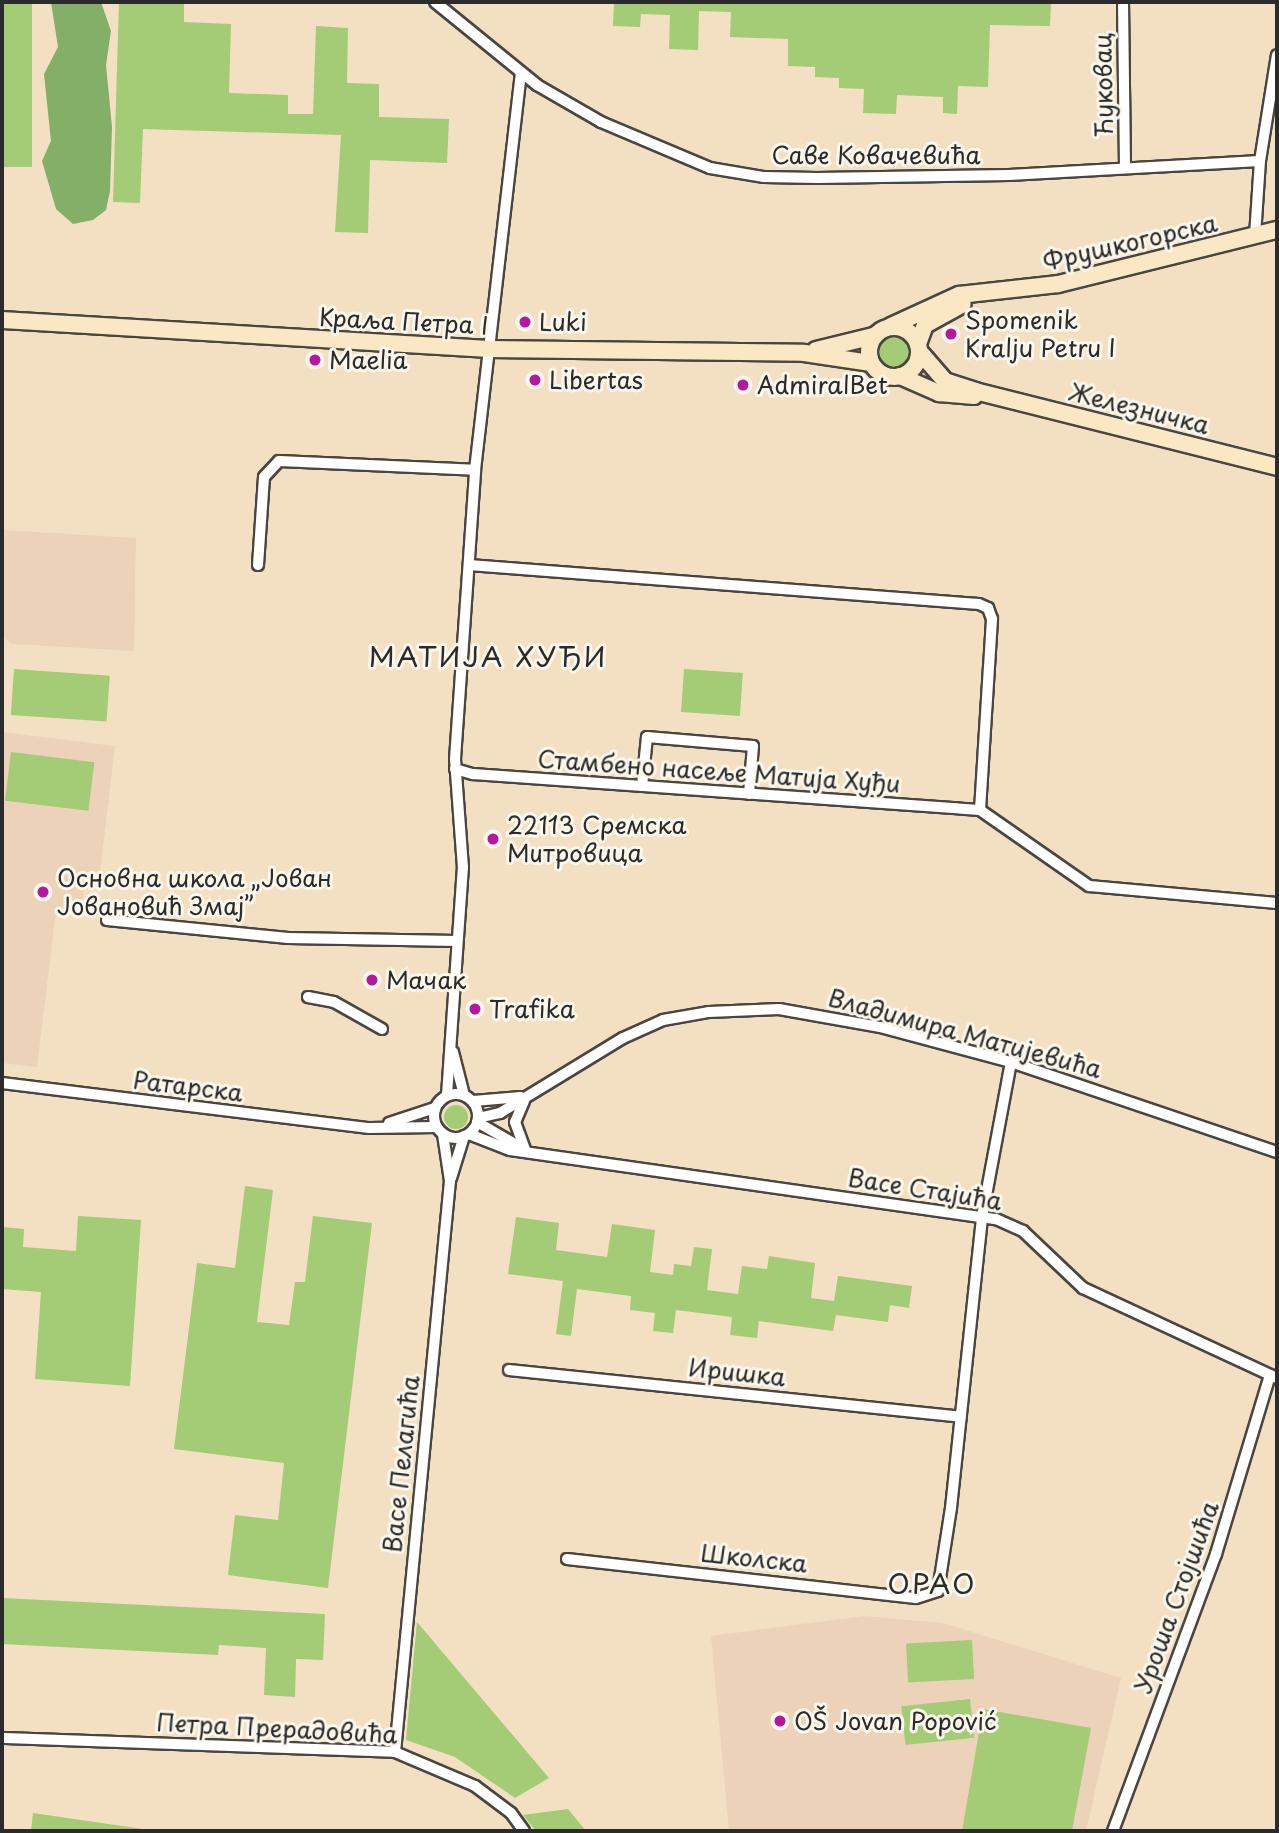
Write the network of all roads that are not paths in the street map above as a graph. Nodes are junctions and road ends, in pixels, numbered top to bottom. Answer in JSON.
{"nodes":[{"id":1,"x":435,"y":2,"type":"edge"},
{"id":2,"x":1123,"y":2,"type":"edge"},
{"id":3,"x":1277,"y":55,"type":"edge"},
{"id":4,"x":522,"y":75,"type":"junction"},
{"id":5,"x":1260,"y":161,"type":"junction"},
{"id":6,"x":1125,"y":167,"type":"junction"},
{"id":7,"x":1277,"y":230,"type":"edge"},
{"id":8,"x":1255,"y":236,"type":"junction"},
{"id":9,"x":991,"y":293,"type":"junction"},
{"id":10,"x":2,"y":320,"type":"edge"},
{"id":11,"x":891,"y":326,"type":"junction"},
{"id":12,"x":2,"y":333,"type":"edge"},
{"id":13,"x":874,"y":336,"type":"junction"},
{"id":14,"x":919,"y":348,"type":"junction"},
{"id":15,"x":489,"y":349,"type":"junction"},
{"id":16,"x":804,"y":353,"type":"junction"},
{"id":17,"x":871,"y":363,"type":"junction"},
{"id":18,"x":900,"y":376,"type":"junction"},
{"id":19,"x":990,"y":395,"type":"junction"},
{"id":20,"x":1277,"y":467,"type":"edge"},
{"id":21,"x":475,"y":470,"type":"junction"},
{"id":22,"x":258,"y":565,"type":"dead end"},
{"id":23,"x":469,"y":565,"type":"junction"},
{"id":24,"x":455,"y":769,"type":"junction"},
{"id":25,"x":642,"y":786,"type":"junction"},
{"id":26,"x":749,"y":794,"type":"junction"},
{"id":27,"x":980,"y":810,"type":"junction"},
{"id":28,"x":1277,"y":903,"type":"edge"},
{"id":29,"x":107,"y":920,"type":"dead end"},
{"id":30,"x":457,"y":941,"type":"junction"},
{"id":31,"x":307,"y":997,"type":"dead end"},
{"id":32,"x":382,"y":1030,"type":"dead end"},
{"id":33,"x":449,"y":1032,"type":"junction"},
{"id":34,"x":1011,"y":1062,"type":"junction"},
{"id":35,"x":2,"y":1083,"type":"edge"},
{"id":36,"x":527,"y":1095,"type":"junction"},
{"id":37,"x":447,"y":1096,"type":"junction"},
{"id":38,"x":468,"y":1098,"type":"junction"},
{"id":39,"x":435,"y":1108,"type":"junction"},
{"id":40,"x":478,"y":1120,"type":"junction"},
{"id":41,"x":369,"y":1128,"type":"junction"},
{"id":42,"x":440,"y":1131,"type":"junction"},
{"id":43,"x":467,"y":1135,"type":"junction"},
{"id":44,"x":525,"y":1149,"type":"junction"},
{"id":45,"x":1277,"y":1153,"type":"edge"},
{"id":46,"x":450,"y":1181,"type":"junction"},
{"id":47,"x":982,"y":1217,"type":"junction"},
{"id":48,"x":509,"y":1370,"type":"dead end"},
{"id":49,"x":1274,"y":1377,"type":"edge"},
{"id":50,"x":961,"y":1417,"type":"junction"},
{"id":51,"x":567,"y":1559,"type":"dead end"},
{"id":52,"x":2,"y":1738,"type":"edge"},
{"id":53,"x":395,"y":1752,"type":"junction"},
{"id":54,"x":524,"y":1831,"type":"edge"},
{"id":55,"x":1112,"y":1831,"type":"edge"}],
"edges":[{"from":1,"to":4,"type":"street","name":"Саве Ковачевића"},
{"from":2,"to":6,"type":"street","name":"Ћуковац"},
{"from":3,"to":5,"type":"street"},
{"from":4,"to":6,"type":"street","name":"Саве Ковачевића"},
{"from":4,"to":15,"type":"street"},
{"from":5,"to":6,"type":"street","name":"Саве Ковачевића"},
{"from":5,"to":8,"type":"street"},
{"from":7,"to":8,"type":"street","name":"Фрушкогорска"},
{"from":8,"to":9,"type":"street","name":"Фрушкогорска"},
{"from":9,"to":11,"type":"street","name":"Фрушкогорска"},
{"from":9,"to":14,"type":"street","name":"Фрушкогорска"},
{"from":10,"to":12,"type":"street"},
{"from":10,"to":15,"type":"street","name":"Краља Петра I"},
{"from":11,"to":13,"type":"street"},
{"from":11,"to":14,"type":"street"},
{"from":13,"to":16,"type":"street","name":"Краља Петра I"},
{"from":13,"to":17,"type":"street"},
{"from":14,"to":18,"type":"street"},
{"from":14,"to":19,"type":"street","name":"Железничка"},
{"from":15,"to":16,"type":"street","name":"Краља Петра I"},
{"from":15,"to":21,"type":"street"},
{"from":16,"to":17,"type":"street","name":"Краља Петра I"},
{"from":17,"to":18,"type":"street"},
{"from":18,"to":19,"type":"street","name":"Железничка"},
{"from":19,"to":20,"type":"street","name":"Железничка"},
{"from":21,"to":22,"type":"street"},
{"from":21,"to":23,"type":"street"},
{"from":23,"to":24,"type":"street"},
{"from":23,"to":27,"type":"street"},
{"from":24,"to":25,"type":"street","name":"Стамбено насеље Матија Хуђи"},
{"from":24,"to":30,"type":"street"},
{"from":25,"to":26,"type":"street","name":"Стамбено насеље Матија Хуђи"},
{"from":25,"to":26,"type":"street"},
{"from":26,"to":27,"type":"street","name":"Стамбено насеље Матија Хуђи"},
{"from":27,"to":28,"type":"street"},
{"from":29,"to":30,"type":"street"},
{"from":30,"to":33,"type":"street"},
{"from":31,"to":32,"type":"street"},
{"from":33,"to":37,"type":"street"},
{"from":33,"to":38,"type":"street"},
{"from":34,"to":36,"type":"street","name":"Владимира Матијевића"},
{"from":34,"to":45,"type":"street","name":"Владимира Матијевића"},
{"from":34,"to":47,"type":"street"},
{"from":35,"to":41,"type":"street","name":"Ратарска"},
{"from":36,"to":38,"type":"street","name":"Владимира Матијевића"},
{"from":36,"to":40,"type":"street","name":"Владимира Матијевића"},
{"from":36,"to":44,"type":"street"},
{"from":37,"to":38,"type":"street"},
{"from":37,"to":39,"type":"street"},
{"from":38,"to":40,"type":"street"},
{"from":39,"to":41,"type":"street","name":"Ратарска"},
{"from":39,"to":42,"type":"street"},
{"from":40,"to":43,"type":"street"},
{"from":40,"to":44,"type":"street","name":"Васе Стајића"},
{"from":41,"to":42,"type":"street","name":"Ратарска"},
{"from":42,"to":43,"type":"street"},
{"from":42,"to":46,"type":"street","name":"Васе Пелагића"},
{"from":43,"to":44,"type":"street","name":"Васе Стајића"},
{"from":43,"to":46,"type":"street","name":"Васе Пелагића"},
{"from":44,"to":47,"type":"street","name":"Васе Стајића"},
{"from":46,"to":53,"type":"street","name":"Васе Пелагића"},
{"from":47,"to":49,"type":"street","name":"Васе Стајића"},
{"from":47,"to":50,"type":"street"},
{"from":48,"to":50,"type":"street","name":"Иришка"},
{"from":49,"to":55,"type":"street","name":"Уроша Стојшића"},
{"from":50,"to":51,"type":"street","name":"Школска"},
{"from":52,"to":53,"type":"street","name":"Петра Прерадовића"},
{"from":53,"to":54,"type":"street","name":"Петра Прерадовића"}]}
